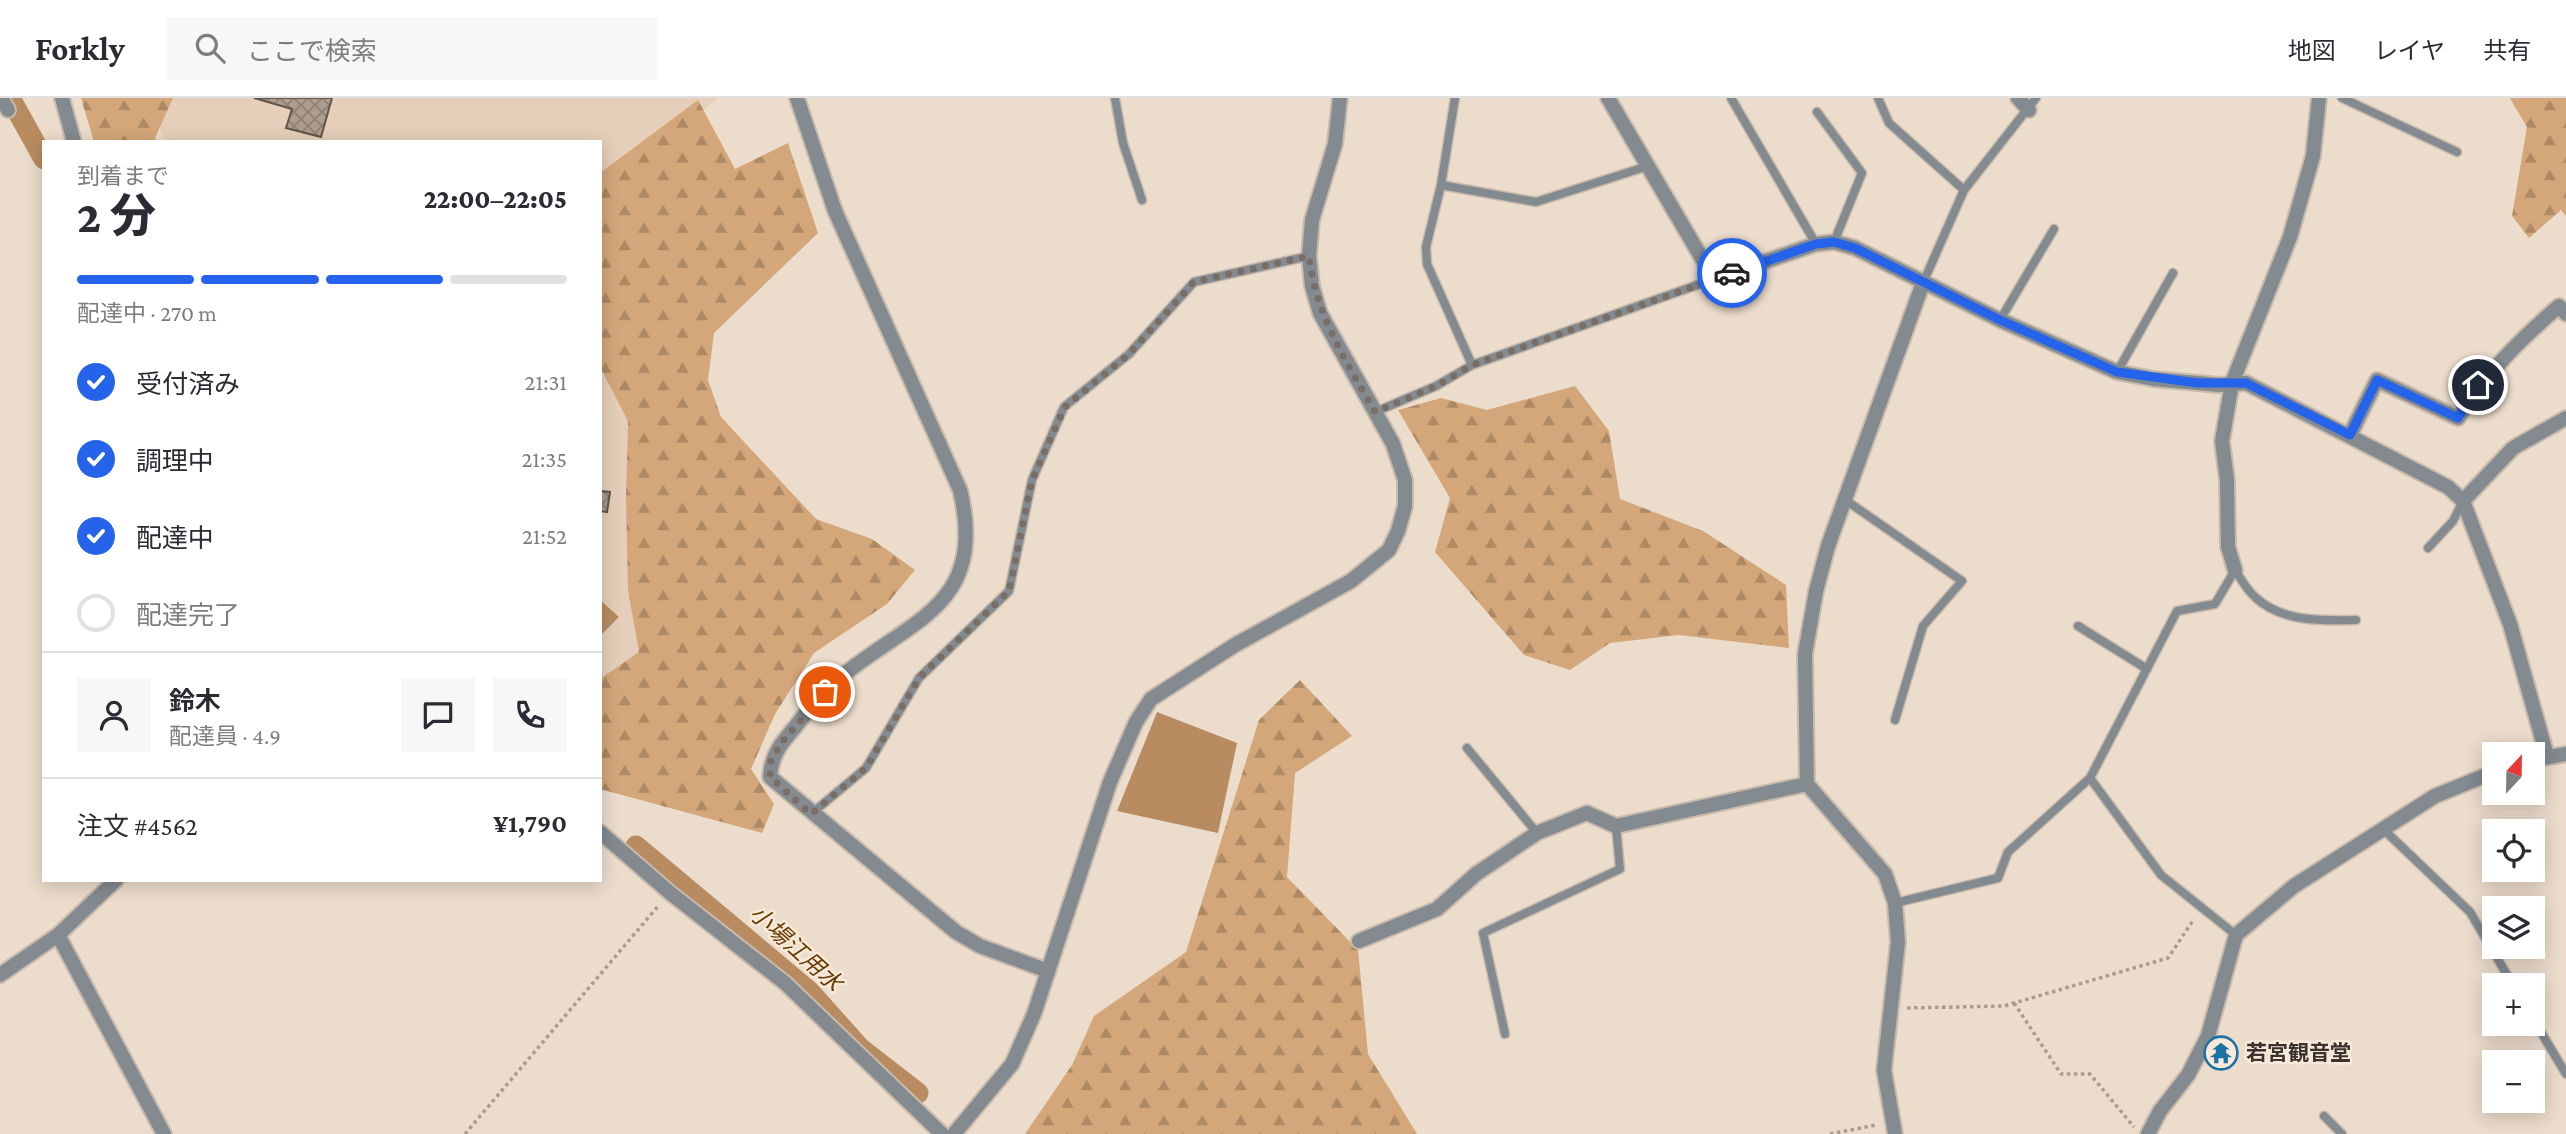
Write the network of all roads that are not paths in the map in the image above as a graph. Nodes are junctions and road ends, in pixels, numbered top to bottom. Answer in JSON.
{"nodes":[{"id":1,"x":62,"y":98,"type":"edge"},
{"id":2,"x":797,"y":98,"type":"edge"},
{"id":3,"x":1115,"y":98,"type":"edge"},
{"id":4,"x":1340,"y":98,"type":"edge"},
{"id":5,"x":1455,"y":98,"type":"edge"},
{"id":6,"x":1608,"y":98,"type":"edge"},
{"id":7,"x":1731,"y":98,"type":"edge"},
{"id":8,"x":1878,"y":98,"type":"edge"},
{"id":9,"x":2018,"y":98,"type":"edge"},
{"id":10,"x":2319,"y":98,"type":"edge"},
{"id":11,"x":2342,"y":98,"type":"edge"},
{"id":12,"x":2033,"y":104,"type":"edge"},
{"id":13,"x":1817,"y":112,"type":"dead end"},
{"id":14,"x":73,"y":140,"type":"edge"},
{"id":15,"x":2457,"y":152,"type":"dead end"},
{"id":16,"x":1648,"y":166,"type":"junction"},
{"id":17,"x":1441,"y":185,"type":"junction"},
{"id":18,"x":1965,"y":190,"type":"junction"},
{"id":19,"x":1142,"y":200,"type":"dead end"},
{"id":20,"x":2054,"y":229,"type":"dead end"},
{"id":21,"x":1834,"y":242,"type":"junction"},
{"id":22,"x":1816,"y":244,"type":"junction"},
{"id":23,"x":1309,"y":256,"type":"junction"},
{"id":24,"x":2173,"y":273,"type":"dead end"},
{"id":25,"x":1714,"y":279,"type":"junction"},
{"id":26,"x":1923,"y":283,"type":"junction"},
{"id":27,"x":2566,"y":314,"type":"edge"},
{"id":28,"x":2000,"y":320,"type":"junction"},
{"id":29,"x":1472,"y":365,"type":"junction"},
{"id":30,"x":2117,"y":372,"type":"junction"},
{"id":31,"x":2232,"y":383,"type":"junction"},
{"id":32,"x":1375,"y":412,"type":"junction"},
{"id":33,"x":2566,"y":418,"type":"edge"},
{"id":34,"x":2350,"y":435,"type":"junction"},
{"id":35,"x":1844,"y":499,"type":"junction"},
{"id":36,"x":2463,"y":501,"type":"junction"},
{"id":37,"x":2428,"y":548,"type":"dead end"},
{"id":38,"x":2235,"y":570,"type":"junction"},
{"id":39,"x":2356,"y":620,"type":"dead end"},
{"id":40,"x":2078,"y":626,"type":"dead end"},
{"id":41,"x":2147,"y":669,"type":"junction"},
{"id":42,"x":1895,"y":720,"type":"dead end"},
{"id":43,"x":2536,"y":742,"type":"edge"},
{"id":44,"x":1466,"y":748,"type":"dead end"},
{"id":45,"x":2566,"y":754,"type":"edge"},
{"id":46,"x":2545,"y":757,"type":"edge"},
{"id":47,"x":2482,"y":777,"type":"edge"},
{"id":48,"x":2090,"y":778,"type":"junction"},
{"id":49,"x":1807,"y":785,"type":"junction"},
{"id":50,"x":811,"y":814,"type":"junction"},
{"id":51,"x":1616,"y":826,"type":"junction"},
{"id":52,"x":2383,"y":830,"type":"junction"},
{"id":53,"x":1537,"y":833,"type":"junction"},
{"id":54,"x":602,"y":834,"type":"edge"},
{"id":55,"x":114,"y":882,"type":"edge"},
{"id":56,"x":1895,"y":902,"type":"junction"},
{"id":57,"x":58,"y":935,"type":"junction"},
{"id":58,"x":2236,"y":935,"type":"junction"},
{"id":59,"x":1359,"y":940,"type":"dead end"},
{"id":60,"x":1048,"y":971,"type":"junction"},
{"id":61,"x":2506,"y":973,"type":"edge"},
{"id":62,"x":0,"y":975,"type":"edge"},
{"id":63,"x":1505,"y":1034,"type":"dead end"},
{"id":64,"x":2543,"y":1036,"type":"edge"},
{"id":65,"x":2566,"y":1074,"type":"edge"},
{"id":66,"x":2324,"y":1116,"type":"dead end"},
{"id":67,"x":1894,"y":1128,"type":"edge"},
{"id":68,"x":163,"y":1134,"type":"edge"},
{"id":69,"x":942,"y":1134,"type":"edge"},
{"id":70,"x":954,"y":1134,"type":"edge"},
{"id":71,"x":2148,"y":1134,"type":"edge"},
{"id":72,"x":2342,"y":1134,"type":"edge"}],
"edges":[{"from":1,"to":14,"type":"street"},
{"from":2,"to":50,"type":"street"},
{"from":3,"to":19,"type":"lane"},
{"from":4,"to":23,"type":"street"},
{"from":5,"to":17,"type":"lane"},
{"from":6,"to":16,"type":"street"},
{"from":7,"to":22,"type":"lane"},
{"from":8,"to":18,"type":"lane"},
{"from":9,"to":12,"type":"street"},
{"from":10,"to":31,"type":"street"},
{"from":11,"to":15,"type":"lane"},
{"from":12,"to":18,"type":"lane"},
{"from":13,"to":21,"type":"lane"},
{"from":16,"to":17,"type":"lane"},
{"from":16,"to":25,"type":"street"},
{"from":17,"to":29,"type":"lane"},
{"from":18,"to":26,"type":"lane"},
{"from":20,"to":28,"type":"lane"},
{"from":21,"to":22,"type":"street"},
{"from":21,"to":26,"type":"street"},
{"from":22,"to":25,"type":"street"},
{"from":23,"to":32,"type":"street"},
{"from":23,"to":50,"type":"lane"},
{"from":24,"to":30,"type":"lane"},
{"from":25,"to":29,"type":"lane"},
{"from":26,"to":28,"type":"street"},
{"from":26,"to":35,"type":"street"},
{"from":27,"to":34,"type":"street"},
{"from":28,"to":30,"type":"street"},
{"from":29,"to":32,"type":"lane"},
{"from":30,"to":31,"type":"street"},
{"from":31,"to":34,"type":"street"},
{"from":31,"to":38,"type":"street"},
{"from":32,"to":60,"type":"street"},
{"from":33,"to":36,"type":"street"},
{"from":34,"to":36,"type":"street"},
{"from":35,"to":42,"type":"lane"},
{"from":35,"to":49,"type":"street"},
{"from":36,"to":37,"type":"lane"},
{"from":36,"to":43,"type":"street"},
{"from":38,"to":39,"type":"lane"},
{"from":38,"to":41,"type":"lane"},
{"from":40,"to":41,"type":"lane"},
{"from":41,"to":48,"type":"lane"},
{"from":44,"to":53,"type":"lane"},
{"from":45,"to":46,"type":"street"},
{"from":47,"to":52,"type":"street"},
{"from":48,"to":56,"type":"lane"},
{"from":48,"to":58,"type":"lane"},
{"from":49,"to":51,"type":"street"},
{"from":49,"to":56,"type":"street"},
{"from":50,"to":60,"type":"street"},
{"from":51,"to":53,"type":"street"},
{"from":51,"to":63,"type":"lane"},
{"from":52,"to":58,"type":"street"},
{"from":52,"to":61,"type":"lane"},
{"from":53,"to":59,"type":"street"},
{"from":54,"to":69,"type":"street"},
{"from":55,"to":57,"type":"street"},
{"from":56,"to":67,"type":"street"},
{"from":57,"to":62,"type":"street"},
{"from":57,"to":68,"type":"street"},
{"from":58,"to":71,"type":"street"},
{"from":60,"to":70,"type":"street"},
{"from":64,"to":65,"type":"lane"},
{"from":66,"to":72,"type":"lane"}]}
